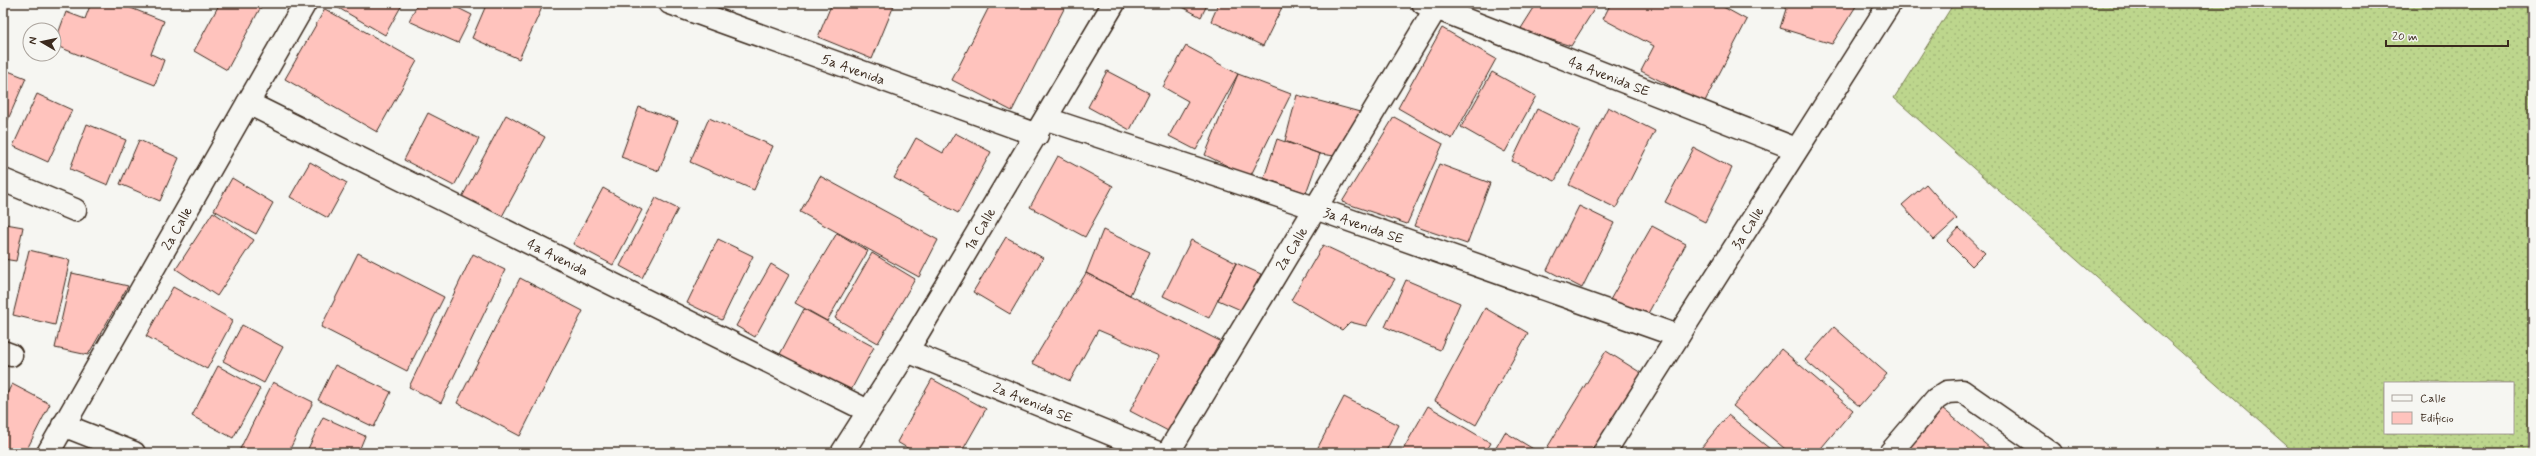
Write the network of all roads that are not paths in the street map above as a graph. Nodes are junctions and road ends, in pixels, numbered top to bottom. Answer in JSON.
{"nodes":[{"id":1,"x":305,"y":3,"type":"edge"},
{"id":2,"x":670,"y":3,"type":"edge"},
{"id":3,"x":1114,"y":3,"type":"edge"},
{"id":4,"x":1890,"y":3,"type":"edge"},
{"id":5,"x":1433,"y":5,"type":"edge"},
{"id":6,"x":248,"y":103,"type":"junction"},
{"id":7,"x":1042,"y":127,"type":"junction"},
{"id":8,"x":1796,"y":150,"type":"junction"},
{"id":9,"x":3,"y":180,"type":"edge"},
{"id":10,"x":1316,"y":208,"type":"junction"},
{"id":11,"x":75,"y":210,"type":"dead end"},
{"id":12,"x":1678,"y":336,"type":"junction"},
{"id":13,"x":907,"y":351,"type":"junction"},
{"id":14,"x":868,"y":411,"type":"junction"},
{"id":15,"x":63,"y":425,"type":"junction"},
{"id":16,"x":48,"y":453,"type":"edge"},
{"id":17,"x":134,"y":453,"type":"edge"},
{"id":18,"x":842,"y":453,"type":"edge"},
{"id":19,"x":1158,"y":453,"type":"edge"},
{"id":20,"x":1168,"y":453,"type":"edge"},
{"id":21,"x":1604,"y":453,"type":"edge"},
{"id":22,"x":1890,"y":453,"type":"edge"},
{"id":23,"x":2051,"y":453,"type":"edge"}],
"edges":[{"from":1,"to":6,"type":"street","name":"2a Calle"},
{"from":2,"to":7,"type":"street","name":"5a Avenida"},
{"from":3,"to":7,"type":"street","name":"1a Calle"},
{"from":4,"to":8,"type":"street","name":"3a Calle"},
{"from":5,"to":8,"type":"street","name":"4a Avenida SE"},
{"from":5,"to":10,"type":"street","name":"2a Calle"},
{"from":6,"to":14,"type":"street","name":"4a Avenida"},
{"from":6,"to":15,"type":"street","name":"2a Calle"},
{"from":7,"to":10,"type":"street","name":"3a Avenida SE"},
{"from":7,"to":13,"type":"street","name":"1a Calle"},
{"from":8,"to":12,"type":"street","name":"3a Calle"},
{"from":9,"to":11,"type":"street"},
{"from":10,"to":12,"type":"street","name":"3a Avenida SE"},
{"from":10,"to":20,"type":"street","name":"2a Calle"},
{"from":12,"to":21,"type":"street","name":"3a Calle"},
{"from":13,"to":14,"type":"street","name":"1a Calle"},
{"from":13,"to":19,"type":"street","name":"2a Avenida SE"},
{"from":14,"to":18,"type":"street","name":"1a Calle"},
{"from":15,"to":16,"type":"street","name":"2a Calle"},
{"from":15,"to":17,"type":"street"},
{"from":22,"to":23,"type":"street"}]}
